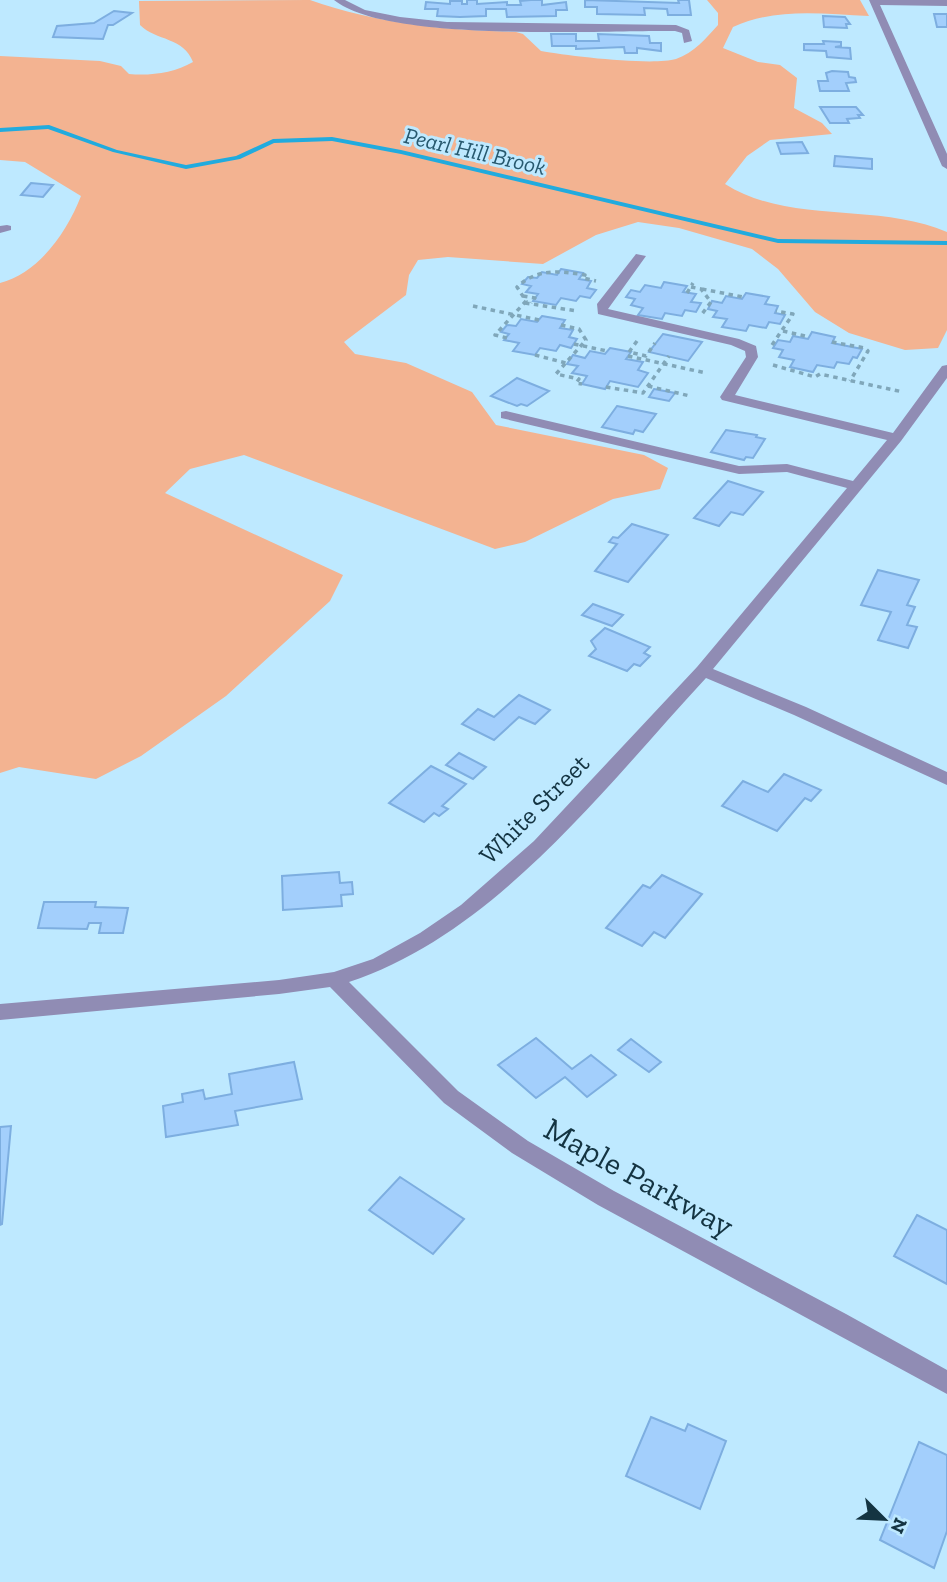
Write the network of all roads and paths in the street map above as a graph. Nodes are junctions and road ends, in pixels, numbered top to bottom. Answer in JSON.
{"nodes":[{"id":1,"x":338,"y":0,"type":"edge"},
{"id":2,"x":873,"y":1,"type":"edge"},
{"id":3,"x":947,"y":3,"type":"edge"},
{"id":4,"x":687,"y":41,"type":"dead end"},
{"id":5,"x":947,"y":166,"type":"edge"},
{"id":6,"x":640,"y":256,"type":"dead end"},
{"id":7,"x":618,"y":285,"type":"junction"},
{"id":8,"x":701,"y":289,"type":"junction"},
{"id":9,"x":687,"y":293,"type":"dead end"},
{"id":10,"x":523,"y":296,"type":"junction"},
{"id":11,"x":744,"y":297,"type":"dead end"},
{"id":12,"x":524,"y":302,"type":"junction"},
{"id":13,"x":530,"y":304,"type":"junction"},
{"id":14,"x":473,"y":306,"type":"dead end"},
{"id":15,"x":577,"y":311,"type":"dead end"},
{"id":16,"x":776,"y":311,"type":"dead end"},
{"id":17,"x":513,"y":315,"type":"junction"},
{"id":18,"x":539,"y":320,"type":"dead end"},
{"id":19,"x":561,"y":325,"type":"dead end"},
{"id":20,"x":782,"y":331,"type":"junction"},
{"id":21,"x":689,"y":332,"type":"junction"},
{"id":22,"x":809,"y":337,"type":"dead end"},
{"id":23,"x":507,"y":338,"type":"dead end"},
{"id":24,"x":832,"y":342,"type":"dead end"},
{"id":25,"x":574,"y":344,"type":"dead end"},
{"id":26,"x":581,"y":346,"type":"junction"},
{"id":27,"x":607,"y":351,"type":"dead end"},
{"id":28,"x":535,"y":355,"type":"dead end"},
{"id":29,"x":628,"y":356,"type":"dead end"},
{"id":30,"x":669,"y":356,"type":"dead end"},
{"id":31,"x":755,"y":361,"type":"junction"},
{"id":32,"x":566,"y":363,"type":"junction"},
{"id":33,"x":664,"y":364,"type":"junction"},
{"id":34,"x":947,"y":369,"type":"edge"},
{"id":35,"x":706,"y":373,"type":"dead end"},
{"id":36,"x":850,"y":381,"type":"junction"},
{"id":37,"x":582,"y":384,"type":"dead end"},
{"id":38,"x":648,"y":386,"type":"junction"},
{"id":39,"x":606,"y":387,"type":"dead end"},
{"id":40,"x":690,"y":396,"type":"dead end"},
{"id":41,"x":928,"y":397,"type":"junction"},
{"id":42,"x":506,"y":415,"type":"dead end"},
{"id":43,"x":896,"y":438,"type":"junction"},
{"id":44,"x":856,"y":486,"type":"junction"},
{"id":45,"x":703,"y":671,"type":"junction"},
{"id":46,"x":947,"y":779,"type":"edge"},
{"id":47,"x":334,"y":979,"type":"junction"},
{"id":48,"x":0,"y":1012,"type":"edge"},
{"id":49,"x":947,"y":1383,"type":"edge"}],
"edges":[{"from":1,"to":4,"type":"street"},
{"from":2,"to":3,"type":"street"},
{"from":2,"to":5,"type":"street"},
{"from":6,"to":7,"type":"street"},
{"from":7,"to":10,"type":"path"},
{"from":7,"to":21,"type":"street"},
{"from":8,"to":9,"type":"path"},
{"from":8,"to":11,"type":"path"},
{"from":8,"to":21,"type":"path"},
{"from":10,"to":12,"type":"path"},
{"from":10,"to":13,"type":"path"},
{"from":12,"to":13,"type":"path"},
{"from":12,"to":17,"type":"path"},
{"from":13,"to":15,"type":"path"},
{"from":14,"to":17,"type":"path"},
{"from":16,"to":20,"type":"path"},
{"from":17,"to":18,"type":"path"},
{"from":17,"to":23,"type":"path"},
{"from":19,"to":26,"type":"path"},
{"from":20,"to":22,"type":"path"},
{"from":20,"to":31,"type":"path"},
{"from":21,"to":31,"type":"street"},
{"from":24,"to":36,"type":"path"},
{"from":25,"to":26,"type":"path"},
{"from":26,"to":27,"type":"path"},
{"from":26,"to":32,"type":"path"},
{"from":28,"to":32,"type":"path"},
{"from":29,"to":33,"type":"path"},
{"from":30,"to":33,"type":"path"},
{"from":31,"to":36,"type":"path"},
{"from":31,"to":43,"type":"street"},
{"from":32,"to":37,"type":"path"},
{"from":33,"to":35,"type":"path"},
{"from":33,"to":38,"type":"path"},
{"from":34,"to":41,"type":"street","name":"White Street"},
{"from":36,"to":41,"type":"path"},
{"from":38,"to":39,"type":"path"},
{"from":38,"to":40,"type":"path"},
{"from":41,"to":43,"type":"street","name":"White Street"},
{"from":42,"to":44,"type":"street"},
{"from":43,"to":44,"type":"street","name":"White Street"},
{"from":44,"to":45,"type":"street","name":"White Street"},
{"from":45,"to":46,"type":"street"},
{"from":45,"to":47,"type":"street","name":"White Street"},
{"from":47,"to":48,"type":"street","name":"White Street"},
{"from":47,"to":49,"type":"street","name":"Maple Parkway"}]}
